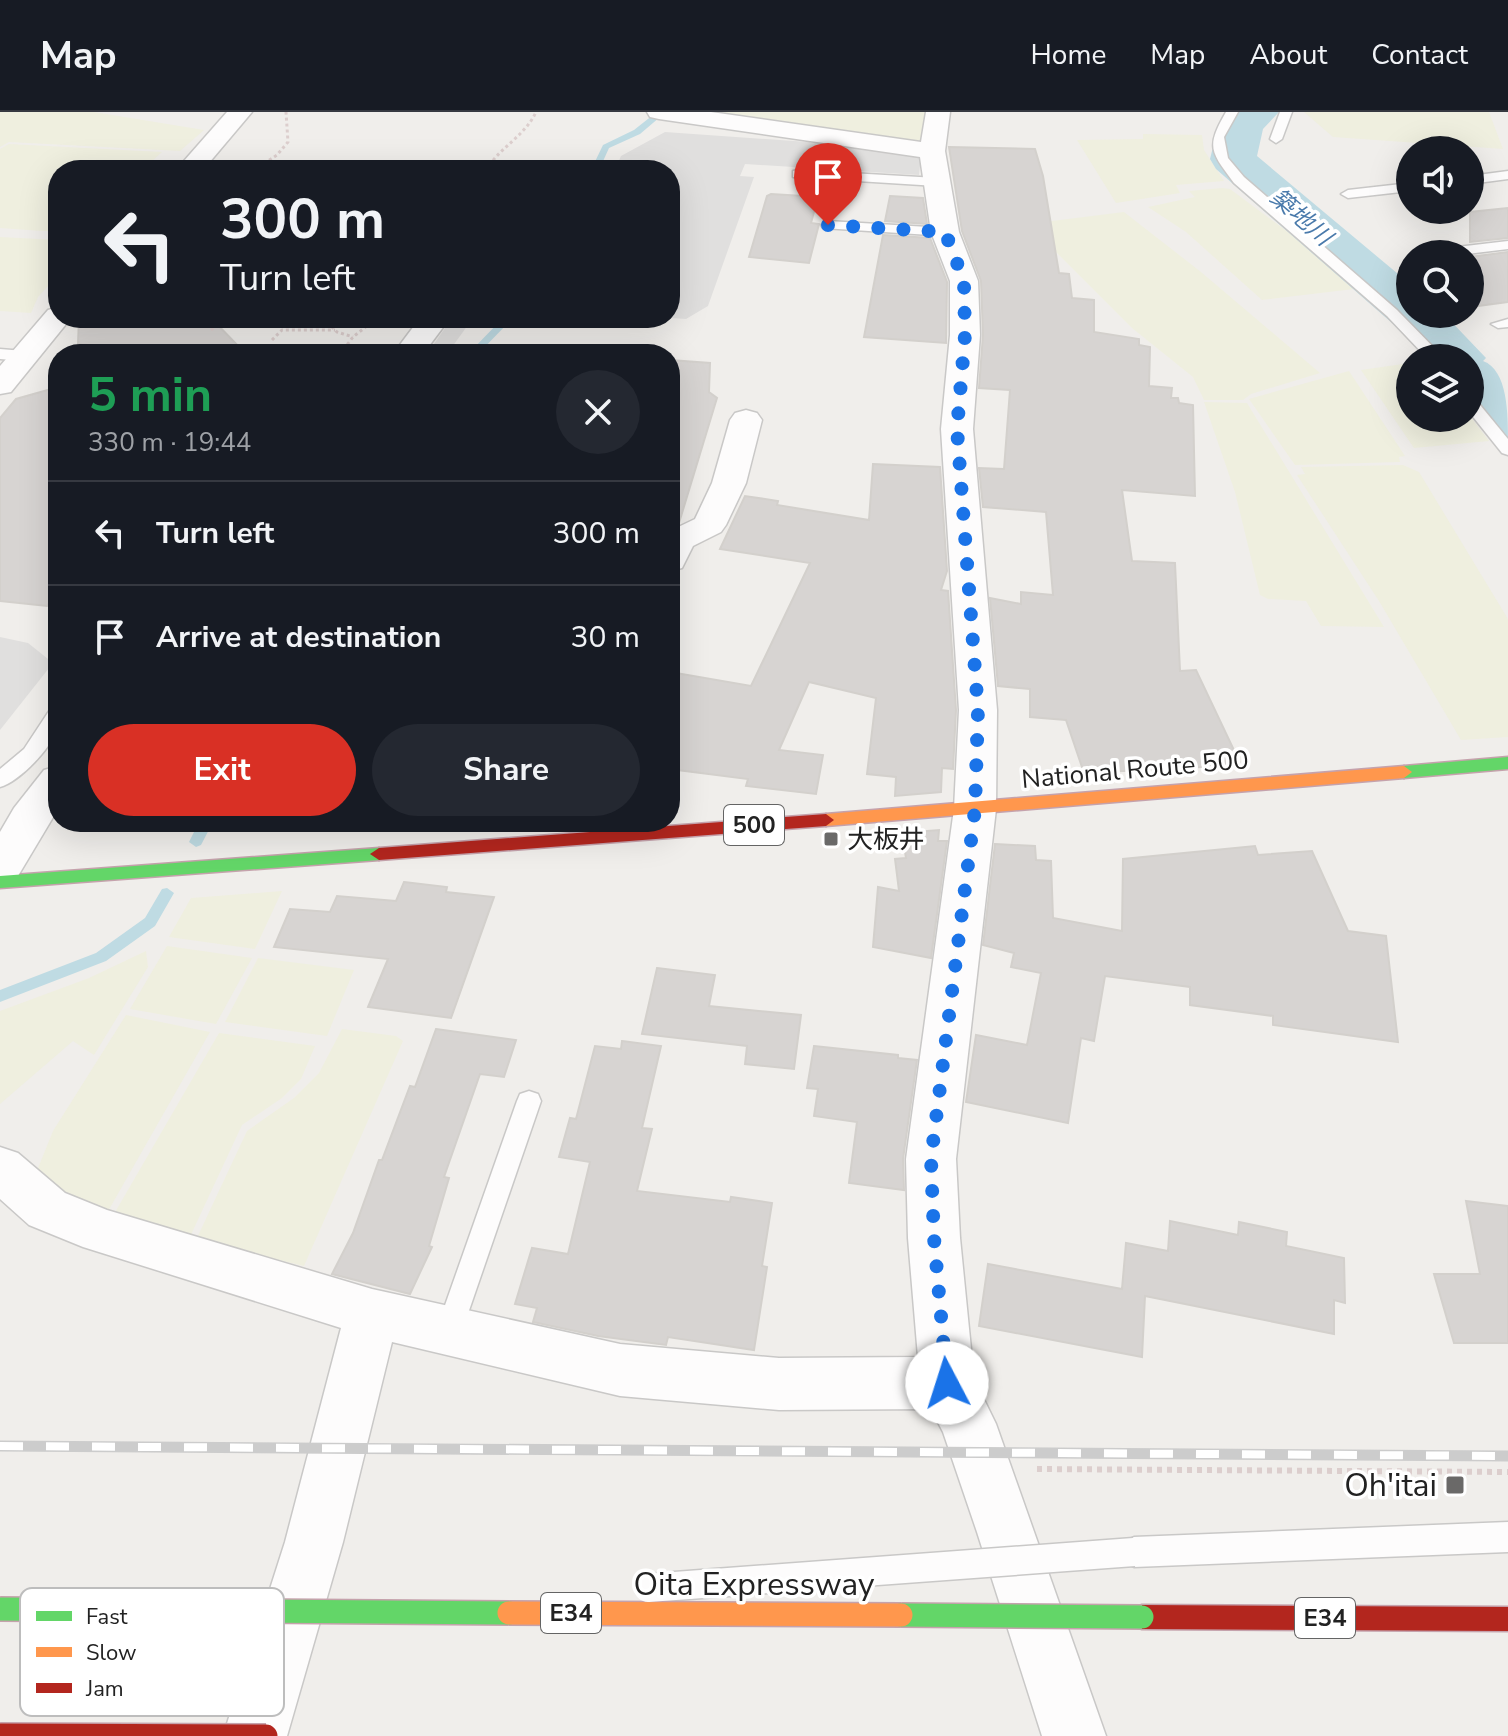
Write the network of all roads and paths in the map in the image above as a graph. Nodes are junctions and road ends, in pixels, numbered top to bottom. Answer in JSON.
{"nodes":[{"id":1,"x":240,"y":112,"type":"edge"},
{"id":2,"x":286,"y":112,"type":"edge"},
{"id":3,"x":536,"y":112,"type":"edge"},
{"id":4,"x":659,"y":112,"type":"edge"},
{"id":5,"x":938,"y":112,"type":"edge"},
{"id":6,"x":1232,"y":112,"type":"edge"},
{"id":7,"x":1286,"y":112,"type":"edge"},
{"id":8,"x":1276,"y":139,"type":"dead end"},
{"id":9,"x":198,"y":160,"type":"edge"},
{"id":10,"x":269,"y":160,"type":"edge"},
{"id":11,"x":493,"y":160,"type":"edge"},
{"id":12,"x":934,"y":167,"type":"junction"},
{"id":13,"x":798,"y":174,"type":"dead end"},
{"id":14,"x":1508,"y":175,"type":"edge"},
{"id":15,"x":1484,"y":178,"type":"edge"},
{"id":16,"x":1396,"y":189,"type":"edge"},
{"id":17,"x":1348,"y":194,"type":"dead end"},
{"id":18,"x":828,"y":225,"type":"dead end"},
{"id":19,"x":945,"y":232,"type":"junction"},
{"id":20,"x":1508,"y":245,"type":"edge"},
{"id":21,"x":1484,"y":248,"type":"edge"},
{"id":22,"x":48,"y":324,"type":"edge"},
{"id":23,"x":214,"y":328,"type":"edge"},
{"id":24,"x":364,"y":328,"type":"edge"},
{"id":25,"x":211,"y":330,"type":"dead end"},
{"id":26,"x":335,"y":330,"type":"joint"},
{"id":27,"x":353,"y":337,"type":"junction"},
{"id":28,"x":272,"y":340,"type":"dead end"},
{"id":29,"x":348,"y":344,"type":"edge"},
{"id":30,"x":1422,"y":344,"type":"edge"},
{"id":31,"x":12,"y":355,"type":"edge"},
{"id":32,"x":0,"y":385,"type":"edge"},
{"id":33,"x":746,"y":420,"type":"dead end"},
{"id":34,"x":1484,"y":420,"type":"edge"},
{"id":35,"x":1508,"y":450,"type":"edge"},
{"id":36,"x":680,"y":539,"type":"edge"},
{"id":37,"x":48,"y":728,"type":"edge"},
{"id":38,"x":1508,"y":763,"type":"edge"},
{"id":39,"x":0,"y":780,"type":"edge"},
{"id":40,"x":48,"y":793,"type":"edge"},
{"id":41,"x":975,"y":809,"type":"junction"},
{"id":42,"x":680,"y":824,"type":"edge"},
{"id":43,"x":538,"y":832,"type":"edge"},
{"id":44,"x":0,"y":870,"type":"edge"},
{"id":45,"x":0,"y":882,"type":"edge"},
{"id":46,"x":529,"y":1101,"type":"dead end"},
{"id":47,"x":0,"y":1168,"type":"edge"},
{"id":48,"x":372,"y":1313,"type":"junction"},
{"id":49,"x":450,"y":1328,"type":"junction"},
{"id":50,"x":947,"y":1383,"type":"junction"},
{"id":51,"x":983,"y":1469,"type":"junction"},
{"id":52,"x":1508,"y":1472,"type":"edge"},
{"id":53,"x":1508,"y":1537,"type":"edge"},
{"id":54,"x":0,"y":1609,"type":"edge"},
{"id":55,"x":20,"y":1609,"type":"edge"},
{"id":56,"x":284,"y":1611,"type":"edge"},
{"id":57,"x":340,"y":1611,"type":"junction"},
{"id":58,"x":1508,"y":1619,"type":"edge"},
{"id":59,"x":284,"y":1641,"type":"edge"},
{"id":60,"x":261,"y":1716,"type":"edge"},
{"id":61,"x":0,"y":1735,"type":"edge"},
{"id":62,"x":255,"y":1736,"type":"edge"},
{"id":63,"x":266,"y":1736,"type":"edge"},
{"id":64,"x":1074,"y":1736,"type":"edge"}],
"edges":[{"from":1,"to":9,"type":"street"},
{"from":2,"to":10,"type":"path"},
{"from":3,"to":11,"type":"path"},
{"from":4,"to":12,"type":"street"},
{"from":5,"to":12,"type":"street"},
{"from":6,"to":30,"type":"lane"},
{"from":7,"to":8,"type":"lane"},
{"from":12,"to":13,"type":"lane"},
{"from":12,"to":19,"type":"street"},
{"from":14,"to":15,"type":"lane"},
{"from":16,"to":17,"type":"lane"},
{"from":18,"to":19,"type":"lane"},
{"from":19,"to":41,"type":"street"},
{"from":20,"to":21,"type":"lane"},
{"from":22,"to":31,"type":"street"},
{"from":23,"to":25,"type":"path"},
{"from":24,"to":27,"type":"path"},
{"from":26,"to":27,"type":"path"},
{"from":26,"to":28,"type":"path"},
{"from":27,"to":29,"type":"path"},
{"from":31,"to":32,"type":"street"},
{"from":33,"to":36,"type":"street"},
{"from":34,"to":35,"type":"lane"},
{"from":37,"to":39,"type":"lane"},
{"from":38,"to":41,"type":"highway","name":"National Route 500","number":"500"},
{"from":40,"to":44,"type":"street"},
{"from":41,"to":42,"type":"highway","name":"National Route 500","number":"500"},
{"from":41,"to":50,"type":"street"},
{"from":43,"to":45,"type":"highway","name":"National Route 500","number":"500"},
{"from":46,"to":49,"type":"lane"},
{"from":47,"to":48,"type":"street"},
{"from":48,"to":49,"type":"street"},
{"from":48,"to":59,"type":"street"},
{"from":49,"to":50,"type":"street"},
{"from":50,"to":51,"type":"street"},
{"from":51,"to":52,"type":"path"},
{"from":51,"to":64,"type":"street"},
{"from":53,"to":57,"type":"lane","bridge":true},
{"from":54,"to":55,"type":"highway","name":"Oita Expressway","number":"E34","bridge":true},
{"from":56,"to":57,"type":"highway","name":"Oita Expressway","number":"E34","bridge":true},
{"from":57,"to":58,"type":"highway","name":"Oita Expressway","number":"E34","bridge":true},
{"from":60,"to":62,"type":"street"},
{"from":61,"to":63,"type":"highway","bridge":true}]}
